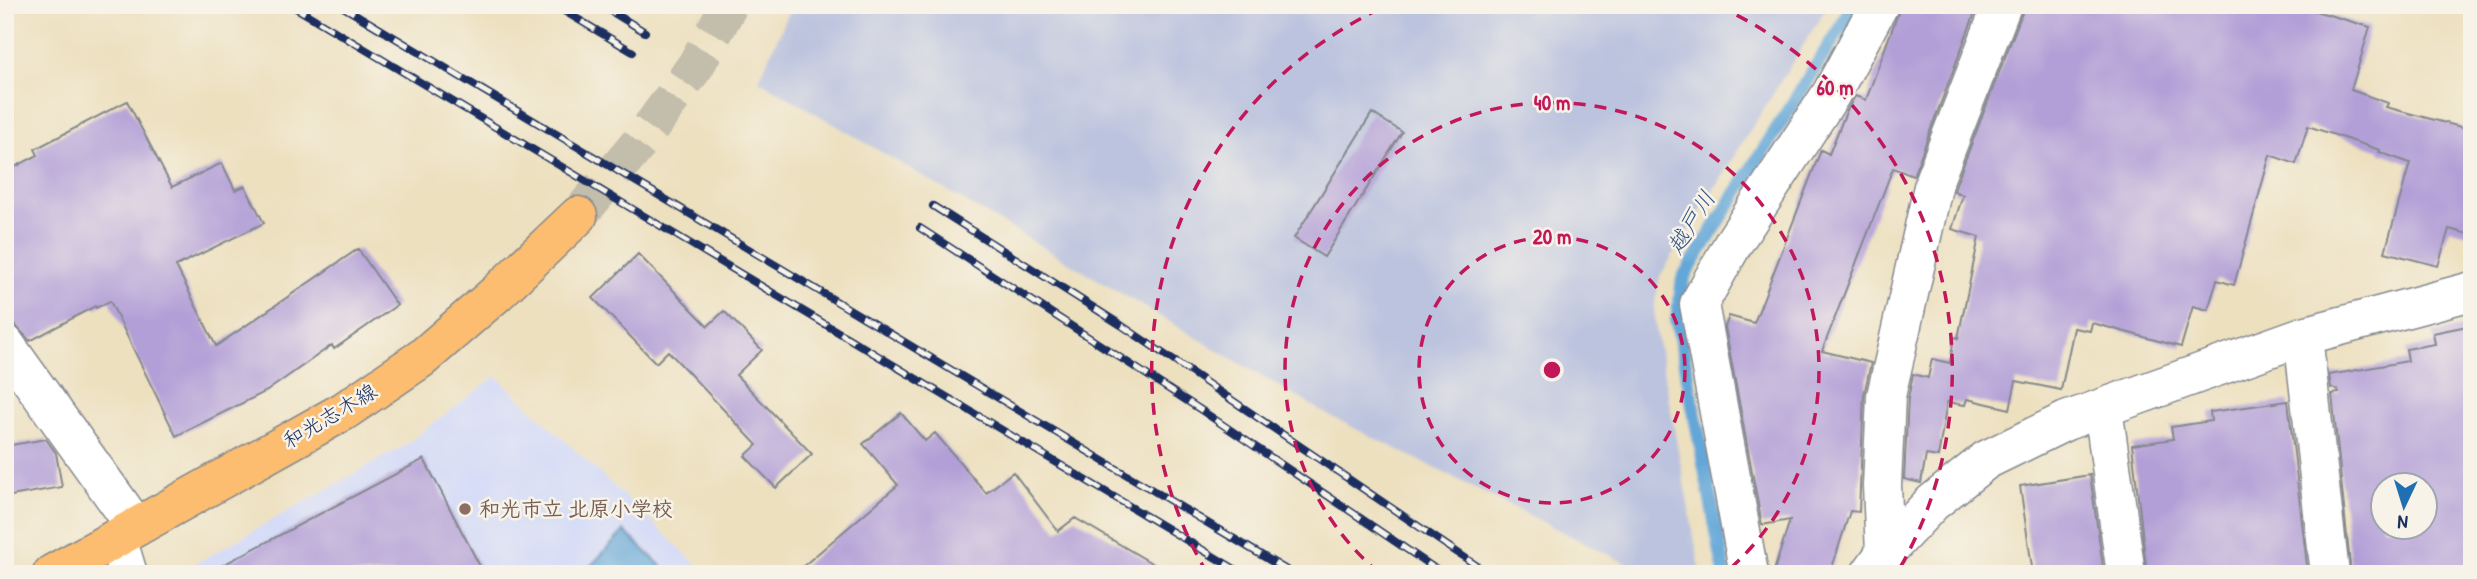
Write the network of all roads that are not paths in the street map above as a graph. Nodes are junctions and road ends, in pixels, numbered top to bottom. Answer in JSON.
{"nodes":[{"id":1,"x":1879,"y":5,"type":"edge"},
{"id":2,"x":2001,"y":5,"type":"edge"},
{"id":3,"x":578,"y":216,"type":"tunnel mouth"},
{"id":4,"x":2472,"y":291,"type":"edge"},
{"id":5,"x":2304,"y":336,"type":"junction"},
{"id":6,"x":11,"y":365,"type":"edge"},
{"id":7,"x":2103,"y":408,"type":"junction"},
{"id":8,"x":127,"y":532,"type":"junction"},
{"id":9,"x":1878,"y":563,"type":"edge"},
{"id":10,"x":52,"y":574,"type":"edge"},
{"id":11,"x":128,"y":574,"type":"edge"},
{"id":12,"x":1749,"y":574,"type":"edge"},
{"id":13,"x":2126,"y":574,"type":"edge"},
{"id":14,"x":2330,"y":574,"type":"edge"}],
"edges":[{"from":1,"to":12,"type":"street"},
{"from":2,"to":9,"type":"street"},
{"from":3,"to":8,"type":"main road","name":"和光志木線"},
{"from":4,"to":5,"type":"street"},
{"from":5,"to":7,"type":"street"},
{"from":5,"to":14,"type":"street"},
{"from":6,"to":8,"type":"street"},
{"from":7,"to":9,"type":"street"},
{"from":7,"to":13,"type":"street"},
{"from":8,"to":10,"type":"main road","name":"和光志木線"},
{"from":8,"to":11,"type":"street"}]}
